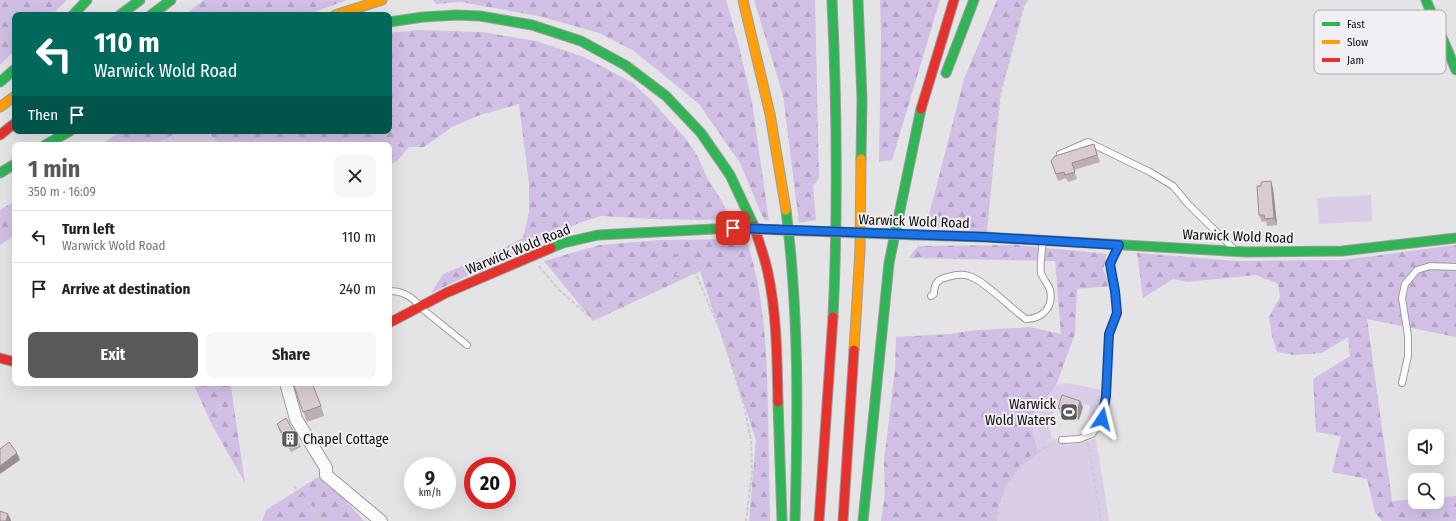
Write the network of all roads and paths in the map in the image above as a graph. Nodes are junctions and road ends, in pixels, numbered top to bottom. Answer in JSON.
{"nodes":[{"id":1,"x":46,"y":0,"type":"edge"},
{"id":2,"x":88,"y":0,"type":"edge"},
{"id":3,"x":140,"y":0,"type":"edge"},
{"id":4,"x":171,"y":0,"type":"edge"},
{"id":5,"x":382,"y":0,"type":"edge"},
{"id":6,"x":743,"y":0,"type":"edge"},
{"id":7,"x":832,"y":0,"type":"edge"},
{"id":8,"x":858,"y":0,"type":"edge"},
{"id":9,"x":954,"y":0,"type":"edge"},
{"id":10,"x":974,"y":0,"type":"edge"},
{"id":11,"x":1028,"y":0,"type":"edge"},
{"id":12,"x":1426,"y":0,"type":"edge"},
{"id":13,"x":1430,"y":10,"type":"edge"},
{"id":14,"x":34,"y":12,"type":"edge"},
{"id":15,"x":76,"y":12,"type":"edge"},
{"id":16,"x":124,"y":12,"type":"edge"},
{"id":17,"x":156,"y":12,"type":"edge"},
{"id":18,"x":344,"y":12,"type":"edge"},
{"id":19,"x":392,"y":22,"type":"edge"},
{"id":20,"x":12,"y":33,"type":"edge"},
{"id":21,"x":0,"y":45,"type":"edge"},
{"id":22,"x":1446,"y":47,"type":"edge"},
{"id":23,"x":1456,"y":70,"type":"edge"},
{"id":24,"x":12,"y":72,"type":"edge"},
{"id":25,"x":942,"y":81,"type":"dead end"},
{"id":26,"x":0,"y":82,"type":"edge"},
{"id":27,"x":12,"y":98,"type":"edge"},
{"id":28,"x":0,"y":107,"type":"edge"},
{"id":29,"x":928,"y":117,"type":"dead end"},
{"id":30,"x":12,"y":125,"type":"edge"},
{"id":31,"x":65,"y":134,"type":"edge"},
{"id":32,"x":0,"y":135,"type":"edge"},
{"id":33,"x":50,"y":142,"type":"edge"},
{"id":34,"x":913,"y":150,"type":"junction"},
{"id":35,"x":1060,"y":154,"type":"edge"},
{"id":36,"x":12,"y":166,"type":"edge"},
{"id":37,"x":0,"y":173,"type":"edge"},
{"id":38,"x":668,"y":231,"type":"junction"},
{"id":39,"x":985,"y":237,"type":"junction"},
{"id":40,"x":1456,"y":238,"type":"edge"},
{"id":41,"x":1042,"y":241,"type":"junction"},
{"id":42,"x":1119,"y":245,"type":"junction"},
{"id":43,"x":1237,"y":251,"type":"junction"},
{"id":44,"x":530,"y":256,"type":"junction"},
{"id":45,"x":1456,"y":267,"type":"edge"},
{"id":46,"x":684,"y":273,"type":"junction"},
{"id":47,"x":392,"y":291,"type":"edge"},
{"id":48,"x":931,"y":296,"type":"dead end"},
{"id":49,"x":420,"y":307,"type":"junction"},
{"id":50,"x":392,"y":321,"type":"edge"},
{"id":51,"x":467,"y":345,"type":"dead end"},
{"id":52,"x":0,"y":358,"type":"edge"},
{"id":53,"x":12,"y":361,"type":"edge"},
{"id":54,"x":1402,"y":383,"type":"dead end"},
{"id":55,"x":287,"y":386,"type":"edge"},
{"id":56,"x":1087,"y":436,"type":"junction"},
{"id":57,"x":1062,"y":440,"type":"joint"},
{"id":58,"x":326,"y":475,"type":"junction"},
{"id":59,"x":294,"y":486,"type":"dead end"},
{"id":60,"x":316,"y":512,"type":"junction"},
{"id":61,"x":314,"y":521,"type":"edge"},
{"id":62,"x":328,"y":521,"type":"edge"},
{"id":63,"x":381,"y":521,"type":"edge"},
{"id":64,"x":746,"y":521,"type":"edge"},
{"id":65,"x":782,"y":521,"type":"edge"},
{"id":66,"x":795,"y":521,"type":"edge"},
{"id":67,"x":819,"y":521,"type":"edge"},
{"id":68,"x":844,"y":521,"type":"edge"},
{"id":69,"x":863,"y":521,"type":"edge"},
{"id":70,"x":996,"y":521,"type":"edge"},
{"id":71,"x":1101,"y":521,"type":"edge"}],
"edges":[{"from":1,"to":14,"type":"path"},
{"from":2,"to":15,"type":"main road"},
{"from":3,"to":16,"type":"main road"},
{"from":4,"to":17,"type":"main road"},
{"from":5,"to":18,"type":"main road"},
{"from":6,"to":66,"type":"main road"},
{"from":7,"to":67,"type":"main road"},
{"from":8,"to":68,"type":"main road"},
{"from":9,"to":34,"type":"main road"},
{"from":10,"to":25,"type":"main road"},
{"from":11,"to":39,"type":"path"},
{"from":12,"to":13,"type":"main road"},
{"from":19,"to":65,"type":"main road"},
{"from":20,"to":21,"type":"path"},
{"from":22,"to":23,"type":"main road"},
{"from":24,"to":26,"type":"main road"},
{"from":27,"to":28,"type":"main road"},
{"from":29,"to":34,"type":"main road"},
{"from":30,"to":32,"type":"main road"},
{"from":31,"to":33,"type":"main road"},
{"from":34,"to":69,"type":"main road"},
{"from":35,"to":43,"type":"lane"},
{"from":36,"to":37,"type":"main road"},
{"from":38,"to":39,"type":"main road","name":"Warwick Wold Road","bridge":true},
{"from":38,"to":44,"type":"main road","name":"Warwick Wold Road"},
{"from":38,"to":46,"type":"path"},
{"from":39,"to":41,"type":"main road","name":"Warwick Wold Road"},
{"from":40,"to":43,"type":"main road","name":"Warwick Wold Road"},
{"from":41,"to":42,"type":"main road","name":"Warwick Wold Road"},
{"from":41,"to":48,"type":"lane"},
{"from":42,"to":43,"type":"main road","name":"Warwick Wold Road"},
{"from":42,"to":56,"type":"lane"},
{"from":44,"to":46,"type":"path"},
{"from":44,"to":49,"type":"main road","name":"Warwick Wold Road"},
{"from":45,"to":54,"type":"lane"},
{"from":46,"to":64,"type":"path"},
{"from":47,"to":49,"type":"lane"},
{"from":49,"to":50,"type":"main road","name":"Warwick Wold Road"},
{"from":49,"to":51,"type":"lane"},
{"from":52,"to":53,"type":"main road"},
{"from":55,"to":58,"type":"street"},
{"from":56,"to":57,"type":"lane"},
{"from":56,"to":71,"type":"path"},
{"from":57,"to":70,"type":"path"},
{"from":58,"to":60,"type":"path"},
{"from":58,"to":63,"type":"street"},
{"from":59,"to":60,"type":"path"},
{"from":60,"to":61,"type":"path"},
{"from":60,"to":62,"type":"path"}]}
